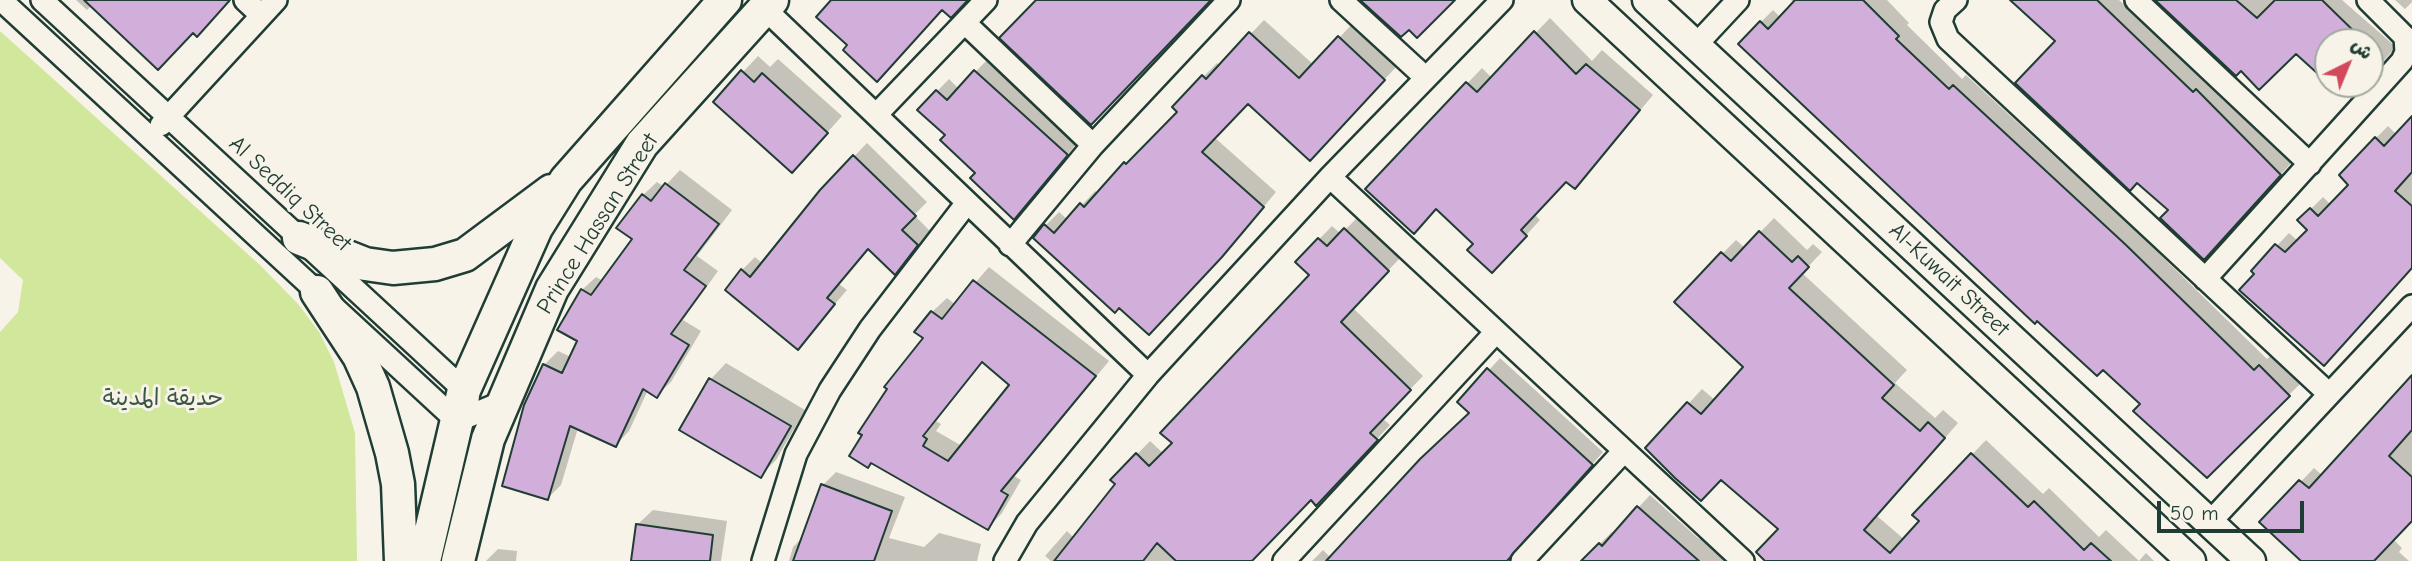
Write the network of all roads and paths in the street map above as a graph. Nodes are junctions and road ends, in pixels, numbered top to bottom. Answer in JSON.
{"nodes":[{"id":1,"x":1,"y":0,"type":"edge"},
{"id":2,"x":42,"y":0,"type":"edge"},
{"id":3,"x":245,"y":0,"type":"edge"},
{"id":4,"x":725,"y":0,"type":"edge"},
{"id":5,"x":986,"y":0,"type":"edge"},
{"id":6,"x":1229,"y":0,"type":"edge"},
{"id":7,"x":1340,"y":0,"type":"edge"},
{"id":8,"x":1502,"y":0,"type":"edge"},
{"id":9,"x":1587,"y":0,"type":"edge"},
{"id":10,"x":1647,"y":0,"type":"edge"},
{"id":11,"x":1738,"y":0,"type":"edge"},
{"id":12,"x":1956,"y":0,"type":"edge"},
{"id":13,"x":2136,"y":0,"type":"edge"},
{"id":14,"x":2368,"y":0,"type":"edge"},
{"id":15,"x":768,"y":4,"type":"edge"},
{"id":16,"x":269,"y":8,"type":"edge"},
{"id":17,"x":965,"y":23,"type":"junction"},
{"id":18,"x":1696,"y":45,"type":"junction"},
{"id":19,"x":1426,"y":78,"type":"junction"},
{"id":20,"x":876,"y":114,"type":"junction"},
{"id":21,"x":168,"y":116,"type":"junction"},
{"id":22,"x":150,"y":137,"type":"junction"},
{"id":23,"x":1093,"y":145,"type":"junction"},
{"id":24,"x":2310,"y":164,"type":"junction"},
{"id":25,"x":1330,"y":177,"type":"junction"},
{"id":26,"x":566,"y":180,"type":"junction"},
{"id":27,"x":966,"y":204,"type":"junction"},
{"id":28,"x":299,"y":238,"type":"junction"},
{"id":29,"x":1010,"y":245,"type":"junction"},
{"id":30,"x":1916,"y":249,"type":"junction"},
{"id":31,"x":2205,"y":279,"type":"junction"},
{"id":32,"x":1892,"y":283,"type":"junction"},
{"id":33,"x":317,"y":292,"type":"junction"},
{"id":34,"x":2412,"y":306,"type":"edge"},
{"id":35,"x":1496,"y":332,"type":"junction"},
{"id":36,"x":1148,"y":375,"type":"junction"},
{"id":37,"x":2329,"y":394,"type":"junction"},
{"id":38,"x":477,"y":413,"type":"junction"},
{"id":39,"x":1623,"y":452,"type":"junction"},
{"id":40,"x":2210,"y":522,"type":"junction"},
{"id":41,"x":401,"y":561,"type":"edge"},
{"id":42,"x":424,"y":561,"type":"edge"},
{"id":43,"x":458,"y":561,"type":"edge"},
{"id":44,"x":763,"y":561,"type":"edge"},
{"id":45,"x":1004,"y":561,"type":"edge"},
{"id":46,"x":1284,"y":561,"type":"edge"},
{"id":47,"x":1522,"y":561,"type":"edge"},
{"id":48,"x":1743,"y":561,"type":"edge"},
{"id":49,"x":2191,"y":561,"type":"edge"},
{"id":50,"x":2251,"y":561,"type":"edge"}],
"edges":[{"from":1,"to":22,"type":"street"},
{"from":2,"to":21,"type":"street","name":"Al Seddiq Street"},
{"from":3,"to":16,"type":"street"},
{"from":4,"to":26,"type":"main road","name":"Prince Hassan Street"},
{"from":5,"to":17,"type":"street"},
{"from":6,"to":23,"type":"street"},
{"from":7,"to":19,"type":"street"},
{"from":8,"to":19,"type":"street"},
{"from":9,"to":32,"type":"main road","name":"Al-Kuwait Street"},
{"from":10,"to":18,"type":"main road","name":"Al-Kuwait Street"},
{"from":11,"to":18,"type":"street"},
{"from":12,"to":31,"type":"street"},
{"from":13,"to":24,"type":"street"},
{"from":14,"to":24,"type":"street"},
{"from":15,"to":20,"type":"street"},
{"from":15,"to":38,"type":"main road","name":"Prince Hassan Street"},
{"from":16,"to":21,"type":"street"},
{"from":17,"to":20,"type":"street"},
{"from":17,"to":23,"type":"street"},
{"from":18,"to":30,"type":"main road","name":"Al-Kuwait Street"},
{"from":19,"to":25,"type":"street"},
{"from":20,"to":27,"type":"street"},
{"from":21,"to":22,"type":"street"},
{"from":21,"to":28,"type":"street","name":"Al Seddiq Street"},
{"from":22,"to":33,"type":"street"},
{"from":23,"to":29,"type":"street"},
{"from":24,"to":31,"type":"street"},
{"from":25,"to":35,"type":"street"},
{"from":25,"to":36,"type":"street"},
{"from":26,"to":28,"type":"main road"},
{"from":26,"to":38,"type":"main road","name":"Prince Hassan Street"},
{"from":27,"to":29,"type":"street"},
{"from":27,"to":44,"type":"street"},
{"from":28,"to":38,"type":"street","name":"Al Seddiq Street"},
{"from":29,"to":36,"type":"street"},
{"from":30,"to":32,"type":"main road"},
{"from":30,"to":40,"type":"main road","name":"Al-Kuwait Street"},
{"from":31,"to":37,"type":"street"},
{"from":32,"to":49,"type":"main road","name":"Al-Kuwait Street"},
{"from":33,"to":38,"type":"street"},
{"from":33,"to":41,"type":"main road"},
{"from":34,"to":37,"type":"street"},
{"from":35,"to":39,"type":"street"},
{"from":35,"to":46,"type":"street"},
{"from":36,"to":45,"type":"street"},
{"from":37,"to":40,"type":"street"},
{"from":38,"to":42,"type":"main road","name":"Prince Hassan Street"},
{"from":38,"to":43,"type":"main road","name":"Prince Hassan Street"},
{"from":39,"to":47,"type":"street"},
{"from":39,"to":48,"type":"street"},
{"from":40,"to":50,"type":"main road","name":"Al-Kuwait Street"}]}
